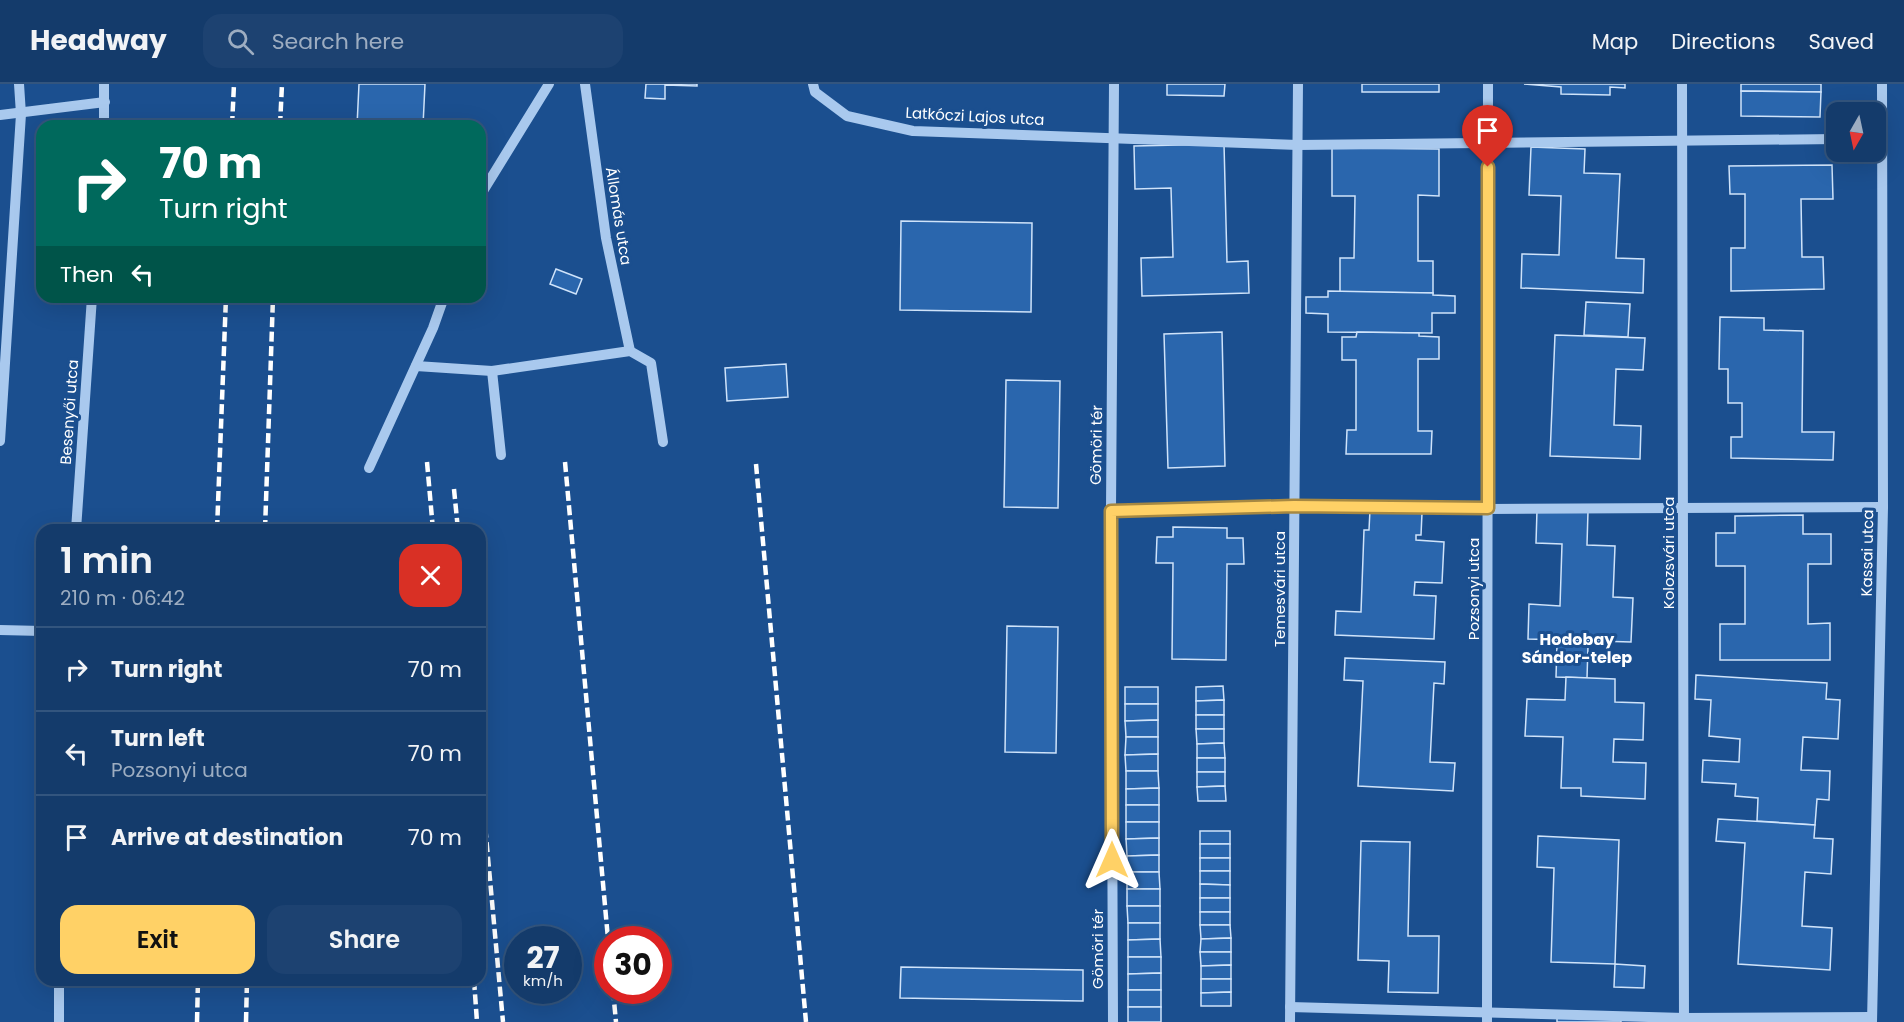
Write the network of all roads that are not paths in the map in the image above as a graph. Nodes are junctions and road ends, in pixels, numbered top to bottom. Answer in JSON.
{"nodes":[{"id":1,"x":20,"y":84,"type":"edge"},
{"id":2,"x":104,"y":84,"type":"edge"},
{"id":3,"x":549,"y":84,"type":"edge"},
{"id":4,"x":585,"y":84,"type":"edge"},
{"id":5,"x":813,"y":84,"type":"edge"},
{"id":6,"x":1114,"y":84,"type":"edge"},
{"id":7,"x":1298,"y":84,"type":"edge"},
{"id":8,"x":1488,"y":84,"type":"edge"},
{"id":9,"x":1682,"y":84,"type":"edge"},
{"id":10,"x":1882,"y":84,"type":"edge"},
{"id":11,"x":105,"y":102,"type":"junction"},
{"id":12,"x":1881,"y":102,"type":"edge"},
{"id":13,"x":21,"y":114,"type":"junction"},
{"id":14,"x":0,"y":115,"type":"edge"},
{"id":15,"x":104,"y":120,"type":"edge"},
{"id":16,"x":1114,"y":137,"type":"junction"},
{"id":17,"x":1826,"y":139,"type":"edge"},
{"id":18,"x":1682,"y":142,"type":"junction"},
{"id":19,"x":1488,"y":144,"type":"junction"},
{"id":20,"x":1298,"y":145,"type":"junction"},
{"id":21,"x":1878,"y":162,"type":"edge"},
{"id":22,"x":486,"y":186,"type":"edge"},
{"id":23,"x":92,"y":303,"type":"edge"},
{"id":24,"x":442,"y":303,"type":"edge"},
{"id":25,"x":630,"y":351,"type":"junction"},
{"id":26,"x":416,"y":366,"type":"junction"},
{"id":27,"x":492,"y":371,"type":"junction"},
{"id":28,"x":0,"y":441,"type":"edge"},
{"id":29,"x":663,"y":442,"type":"dead end"},
{"id":30,"x":501,"y":455,"type":"dead end"},
{"id":31,"x":369,"y":468,"type":"dead end"},
{"id":32,"x":1294,"y":506,"type":"junction"},
{"id":33,"x":1683,"y":507,"type":"junction"},
{"id":34,"x":1882,"y":507,"type":"junction"},
{"id":35,"x":1488,"y":508,"type":"junction"},
{"id":36,"x":1111,"y":511,"type":"junction"},
{"id":37,"x":76,"y":524,"type":"edge"},
{"id":38,"x":0,"y":630,"type":"edge"},
{"id":39,"x":36,"y":631,"type":"edge"},
{"id":40,"x":59,"y":986,"type":"edge"},
{"id":41,"x":1290,"y":1008,"type":"junction"},
{"id":42,"x":1487,"y":1018,"type":"edge"},
{"id":43,"x":1872,"y":1019,"type":"edge"},
{"id":44,"x":1684,"y":1020,"type":"edge"},
{"id":45,"x":59,"y":1022,"type":"edge"},
{"id":46,"x":1113,"y":1022,"type":"edge"},
{"id":47,"x":1290,"y":1022,"type":"edge"}],
"edges":[{"from":1,"to":13,"type":"street"},
{"from":2,"to":11,"type":"street"},
{"from":3,"to":22,"type":"street"},
{"from":4,"to":25,"type":"street","name":"Állomás utca"},
{"from":5,"to":16,"type":"street","name":"Latkóczi Lajos utca"},
{"from":6,"to":16,"type":"street","name":"Gömöri tér"},
{"from":7,"to":20,"type":"street","name":"Temesvári utca"},
{"from":8,"to":19,"type":"street","name":"Pozsonyi utca"},
{"from":9,"to":18,"type":"street","name":"Kolozsvári utca"},
{"from":10,"to":12,"type":"street","name":"Kassai utca"},
{"from":11,"to":13,"type":"street"},
{"from":11,"to":15,"type":"street"},
{"from":13,"to":14,"type":"street"},
{"from":13,"to":28,"type":"street"},
{"from":16,"to":20,"type":"street","name":"Latkóczi Lajos utca"},
{"from":16,"to":36,"type":"street","name":"Gömöri tér"},
{"from":17,"to":18,"type":"street","name":"Latkóczi Lajos utca"},
{"from":18,"to":19,"type":"street","name":"Latkóczi Lajos utca"},
{"from":18,"to":33,"type":"street","name":"Kolozsvári utca"},
{"from":19,"to":20,"type":"street","name":"Latkóczi Lajos utca"},
{"from":19,"to":35,"type":"street","name":"Pozsonyi utca"},
{"from":20,"to":32,"type":"street","name":"Temesvári utca"},
{"from":21,"to":34,"type":"street","name":"Kassai utca"},
{"from":23,"to":37,"type":"street","name":"Besenyői utca"},
{"from":24,"to":26,"type":"street"},
{"from":25,"to":27,"type":"street"},
{"from":25,"to":29,"type":"street"},
{"from":26,"to":27,"type":"street"},
{"from":26,"to":31,"type":"street"},
{"from":27,"to":30,"type":"street"},
{"from":32,"to":35,"type":"street"},
{"from":32,"to":36,"type":"street"},
{"from":32,"to":41,"type":"street","name":"Temesvári utca"},
{"from":33,"to":34,"type":"street"},
{"from":33,"to":35,"type":"street"},
{"from":33,"to":44,"type":"street","name":"Kolozsvári utca"},
{"from":34,"to":43,"type":"street","name":"Kassai utca"},
{"from":35,"to":42,"type":"street","name":"Pozsonyi utca"},
{"from":36,"to":46,"type":"street","name":"Gömöri tér"},
{"from":38,"to":39,"type":"street"},
{"from":40,"to":45,"type":"street"},
{"from":41,"to":42,"type":"street"},
{"from":41,"to":47,"type":"street","name":"Temesvári utca"},
{"from":42,"to":44,"type":"street"},
{"from":43,"to":44,"type":"street"}]}
